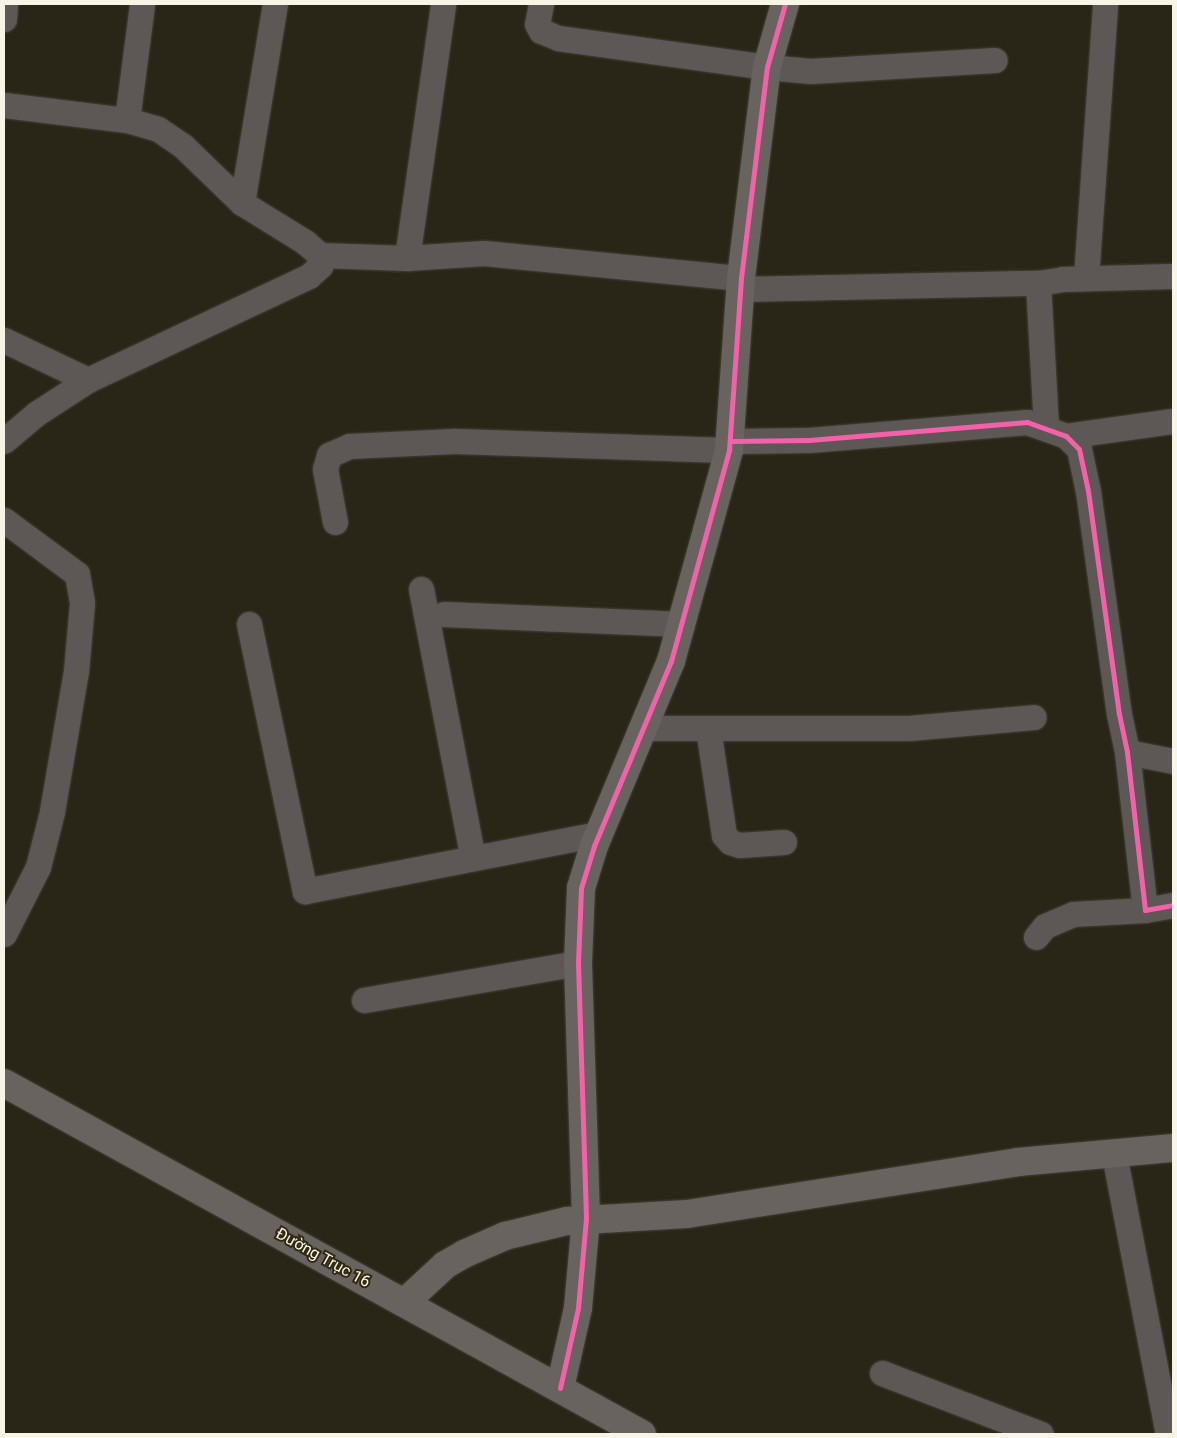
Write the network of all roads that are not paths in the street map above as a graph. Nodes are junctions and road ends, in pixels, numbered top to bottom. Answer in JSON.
{"nodes":[{"id":1,"x":6,"y":4,"type":"edge"},
{"id":2,"x":142,"y":4,"type":"edge"},
{"id":3,"x":275,"y":4,"type":"edge"},
{"id":4,"x":443,"y":4,"type":"edge"},
{"id":5,"x":541,"y":4,"type":"edge"},
{"id":6,"x":785,"y":4,"type":"edge"},
{"id":7,"x":1105,"y":4,"type":"edge"},
{"id":8,"x":4,"y":19,"type":"edge"},
{"id":9,"x":995,"y":60,"type":"dead end"},
{"id":10,"x":767,"y":66,"type":"junction"},
{"id":11,"x":4,"y":105,"type":"edge"},
{"id":12,"x":127,"y":120,"type":"junction"},
{"id":13,"x":242,"y":202,"type":"junction"},
{"id":14,"x":320,"y":255,"type":"junction"},
{"id":15,"x":407,"y":258,"type":"junction"},
{"id":16,"x":1173,"y":276,"type":"edge"},
{"id":17,"x":1086,"y":278,"type":"junction"},
{"id":18,"x":1038,"y":283,"type":"junction"},
{"id":19,"x":741,"y":284,"type":"junction"},
{"id":20,"x":4,"y":340,"type":"edge"},
{"id":21,"x":88,"y":380,"type":"junction"},
{"id":22,"x":1173,"y":421,"type":"edge"},
{"id":23,"x":1056,"y":432,"type":"junction"},
{"id":24,"x":4,"y":442,"type":"edge"},
{"id":25,"x":730,"y":446,"type":"junction"},
{"id":26,"x":4,"y":520,"type":"edge"},
{"id":27,"x":335,"y":522,"type":"dead end"},
{"id":28,"x":421,"y":589,"type":"dead end"},
{"id":29,"x":444,"y":614,"type":"dead end"},
{"id":30,"x":249,"y":624,"type":"dead end"},
{"id":31,"x":682,"y":624,"type":"junction"},
{"id":32,"x":1034,"y":717,"type":"dead end"},
{"id":33,"x":641,"y":728,"type":"junction"},
{"id":34,"x":708,"y":728,"type":"junction"},
{"id":35,"x":1127,"y":752,"type":"junction"},
{"id":36,"x":1173,"y":761,"type":"edge"},
{"id":37,"x":600,"y":834,"type":"junction"},
{"id":38,"x":784,"y":842,"type":"dead end"},
{"id":39,"x":473,"y":858,"type":"junction"},
{"id":40,"x":1173,"y":905,"type":"edge"},
{"id":41,"x":1145,"y":910,"type":"junction"},
{"id":42,"x":4,"y":934,"type":"edge"},
{"id":43,"x":1036,"y":937,"type":"dead end"},
{"id":44,"x":578,"y":963,"type":"junction"},
{"id":45,"x":364,"y":1000,"type":"dead end"},
{"id":46,"x":4,"y":1083,"type":"edge"},
{"id":47,"x":1173,"y":1148,"type":"edge"},
{"id":48,"x":1114,"y":1154,"type":"junction"},
{"id":49,"x":586,"y":1218,"type":"junction"},
{"id":50,"x":404,"y":1303,"type":"junction"},
{"id":51,"x":882,"y":1373,"type":"dead end"},
{"id":52,"x":560,"y":1388,"type":"junction"},
{"id":53,"x":642,"y":1434,"type":"edge"},
{"id":54,"x":1042,"y":1434,"type":"edge"},
{"id":55,"x":1168,"y":1434,"type":"edge"}],
"edges":[{"from":1,"to":8,"type":"street"},
{"from":2,"to":12,"type":"street"},
{"from":3,"to":13,"type":"street"},
{"from":4,"to":15,"type":"street"},
{"from":5,"to":10,"type":"street"},
{"from":6,"to":10,"type":"street"},
{"from":7,"to":17,"type":"street"},
{"from":9,"to":10,"type":"street"},
{"from":10,"to":19,"type":"street"},
{"from":11,"to":12,"type":"street"},
{"from":12,"to":13,"type":"street"},
{"from":13,"to":14,"type":"street"},
{"from":14,"to":15,"type":"street"},
{"from":14,"to":21,"type":"street"},
{"from":15,"to":19,"type":"street"},
{"from":16,"to":17,"type":"street"},
{"from":17,"to":18,"type":"street"},
{"from":18,"to":19,"type":"street"},
{"from":18,"to":23,"type":"street"},
{"from":19,"to":25,"type":"street"},
{"from":20,"to":21,"type":"street"},
{"from":21,"to":24,"type":"street"},
{"from":22,"to":23,"type":"street"},
{"from":23,"to":25,"type":"street"},
{"from":23,"to":35,"type":"street"},
{"from":25,"to":27,"type":"street"},
{"from":25,"to":31,"type":"street"},
{"from":26,"to":42,"type":"street"},
{"from":28,"to":39,"type":"street"},
{"from":29,"to":31,"type":"street"},
{"from":30,"to":39,"type":"street"},
{"from":31,"to":33,"type":"street"},
{"from":32,"to":34,"type":"street"},
{"from":33,"to":34,"type":"street"},
{"from":33,"to":37,"type":"street"},
{"from":34,"to":38,"type":"street"},
{"from":35,"to":36,"type":"street"},
{"from":35,"to":41,"type":"street"},
{"from":37,"to":39,"type":"street"},
{"from":37,"to":44,"type":"street"},
{"from":40,"to":41,"type":"street"},
{"from":41,"to":43,"type":"street"},
{"from":44,"to":45,"type":"street"},
{"from":44,"to":49,"type":"street"},
{"from":46,"to":50,"type":"street","name":"Đường Trục 16"},
{"from":47,"to":48,"type":"street"},
{"from":48,"to":49,"type":"street"},
{"from":48,"to":55,"type":"street"},
{"from":49,"to":50,"type":"street"},
{"from":49,"to":52,"type":"street"},
{"from":50,"to":52,"type":"street","name":"Đường Trục 16"},
{"from":51,"to":54,"type":"street"},
{"from":52,"to":53,"type":"street","name":"Đường Trục 16"}]}
